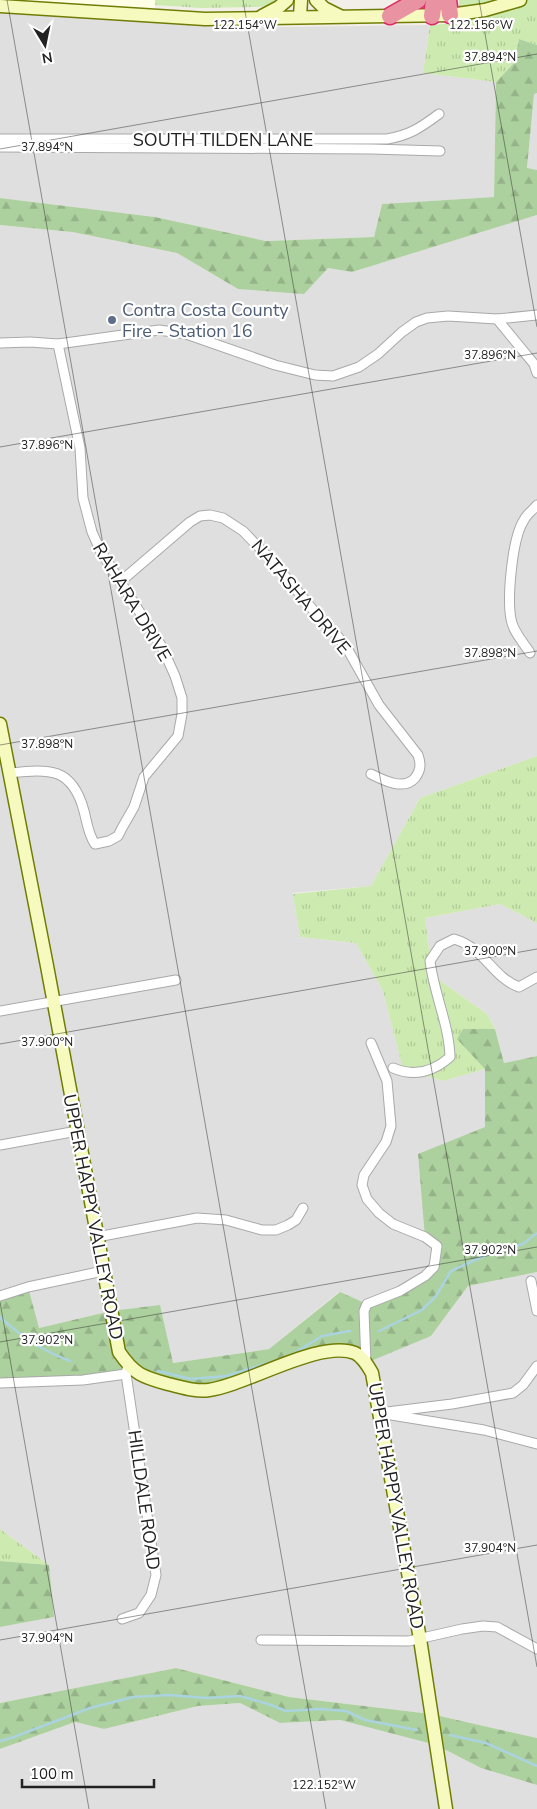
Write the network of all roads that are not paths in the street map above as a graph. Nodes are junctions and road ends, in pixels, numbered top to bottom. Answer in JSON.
{"nodes":[{"id":1,"x":287,"y":0,"type":"edge"},
{"id":2,"x":301,"y":0,"type":"edge"},
{"id":3,"x":316,"y":0,"type":"edge"},
{"id":4,"x":418,"y":0,"type":"edge"},
{"id":5,"x":520,"y":0,"type":"edge"},
{"id":6,"x":0,"y":6,"type":"edge"},
{"id":7,"x":449,"y":7,"type":"edge"},
{"id":8,"x":433,"y":8,"type":"edge"},
{"id":9,"x":342,"y":16,"type":"junction"},
{"id":10,"x":390,"y":16,"type":"junction"},
{"id":11,"x":300,"y":17,"type":"junction"},
{"id":12,"x":256,"y":18,"type":"junction"},
{"id":13,"x":439,"y":114,"type":"dead end"},
{"id":14,"x":0,"y":140,"type":"edge"},
{"id":15,"x":0,"y":147,"type":"edge"},
{"id":16,"x":440,"y":152,"type":"dead end"},
{"id":17,"x":537,"y":314,"type":"edge"},
{"id":18,"x":497,"y":320,"type":"junction"},
{"id":19,"x":0,"y":343,"type":"edge"},
{"id":20,"x":58,"y":344,"type":"junction"},
{"id":21,"x":537,"y":373,"type":"edge"},
{"id":22,"x":537,"y":505,"type":"edge"},
{"id":23,"x":120,"y":582,"type":"junction"},
{"id":24,"x":530,"y":654,"type":"dead end"},
{"id":25,"x":0,"y":724,"type":"edge"},
{"id":26,"x":9,"y":773,"type":"junction"},
{"id":27,"x":371,"y":774,"type":"dead end"},
{"id":28,"x":537,"y":977,"type":"edge"},
{"id":29,"x":176,"y":980,"type":"dead end"},
{"id":30,"x":53,"y":1002,"type":"junction"},
{"id":31,"x":0,"y":1011,"type":"edge"},
{"id":32,"x":371,"y":1043,"type":"dead end"},
{"id":33,"x":393,"y":1068,"type":"dead end"},
{"id":34,"x":77,"y":1131,"type":"junction"},
{"id":35,"x":0,"y":1145,"type":"edge"},
{"id":36,"x":302,"y":1208,"type":"dead end"},
{"id":37,"x":97,"y":1237,"type":"junction"},
{"id":38,"x":103,"y":1271,"type":"junction"},
{"id":39,"x":531,"y":1281,"type":"dead end"},
{"id":40,"x":0,"y":1296,"type":"edge"},
{"id":41,"x":537,"y":1311,"type":"edge"},
{"id":42,"x":366,"y":1363,"type":"junction"},
{"id":43,"x":537,"y":1366,"type":"edge"},
{"id":44,"x":127,"y":1370,"type":"junction"},
{"id":45,"x":0,"y":1383,"type":"edge"},
{"id":46,"x":379,"y":1413,"type":"junction"},
{"id":47,"x":537,"y":1444,"type":"edge"},
{"id":48,"x":122,"y":1619,"type":"dead end"},
{"id":49,"x":420,"y":1639,"type":"junction"},
{"id":50,"x":261,"y":1640,"type":"dead end"},
{"id":51,"x":537,"y":1648,"type":"edge"},
{"id":52,"x":446,"y":1809,"type":"edge"}],
"edges":[{"from":1,"to":12,"type":"street"},
{"from":2,"to":11,"type":"street"},
{"from":3,"to":9,"type":"street"},
{"from":4,"to":10,"type":"highway"},
{"from":5,"to":7,"type":"street"},
{"from":6,"to":12,"type":"street"},
{"from":7,"to":8,"type":"street"},
{"from":8,"to":10,"type":"street"},
{"from":9,"to":10,"type":"street"},
{"from":9,"to":11,"type":"street"},
{"from":11,"to":12,"type":"street"},
{"from":13,"to":14,"type":"street","name":"SOUTH TILDEN LANE"},
{"from":15,"to":16,"type":"street"},
{"from":17,"to":18,"type":"street"},
{"from":18,"to":20,"type":"street"},
{"from":18,"to":21,"type":"street"},
{"from":19,"to":20,"type":"street"},
{"from":20,"to":23,"type":"street","name":"RAHARA DRIVE"},
{"from":22,"to":24,"type":"street"},
{"from":23,"to":26,"type":"street","name":"RAHARA DRIVE"},
{"from":23,"to":27,"type":"street","name":"NATASHA DRIVE"},
{"from":25,"to":26,"type":"street","name":"UPPER HAPPY VALLEY ROAD"},
{"from":26,"to":30,"type":"street","name":"UPPER HAPPY VALLEY ROAD"},
{"from":28,"to":33,"type":"street"},
{"from":29,"to":30,"type":"street"},
{"from":30,"to":31,"type":"street"},
{"from":30,"to":34,"type":"street","name":"UPPER HAPPY VALLEY ROAD"},
{"from":32,"to":42,"type":"street"},
{"from":34,"to":35,"type":"street"},
{"from":34,"to":37,"type":"street","name":"UPPER HAPPY VALLEY ROAD"},
{"from":36,"to":37,"type":"street"},
{"from":37,"to":38,"type":"street","name":"UPPER HAPPY VALLEY ROAD"},
{"from":38,"to":40,"type":"street"},
{"from":38,"to":44,"type":"street","name":"UPPER HAPPY VALLEY ROAD"},
{"from":39,"to":41,"type":"street"},
{"from":42,"to":44,"type":"street","name":"UPPER HAPPY VALLEY ROAD"},
{"from":42,"to":46,"type":"street","name":"UPPER HAPPY VALLEY ROAD"},
{"from":43,"to":46,"type":"street"},
{"from":44,"to":45,"type":"street"},
{"from":44,"to":48,"type":"street","name":"HILLDALE ROAD"},
{"from":46,"to":47,"type":"street"},
{"from":46,"to":49,"type":"street","name":"UPPER HAPPY VALLEY ROAD"},
{"from":49,"to":50,"type":"street"},
{"from":49,"to":51,"type":"street"},
{"from":49,"to":52,"type":"street","name":"UPPER HAPPY VALLEY ROAD"}]}
